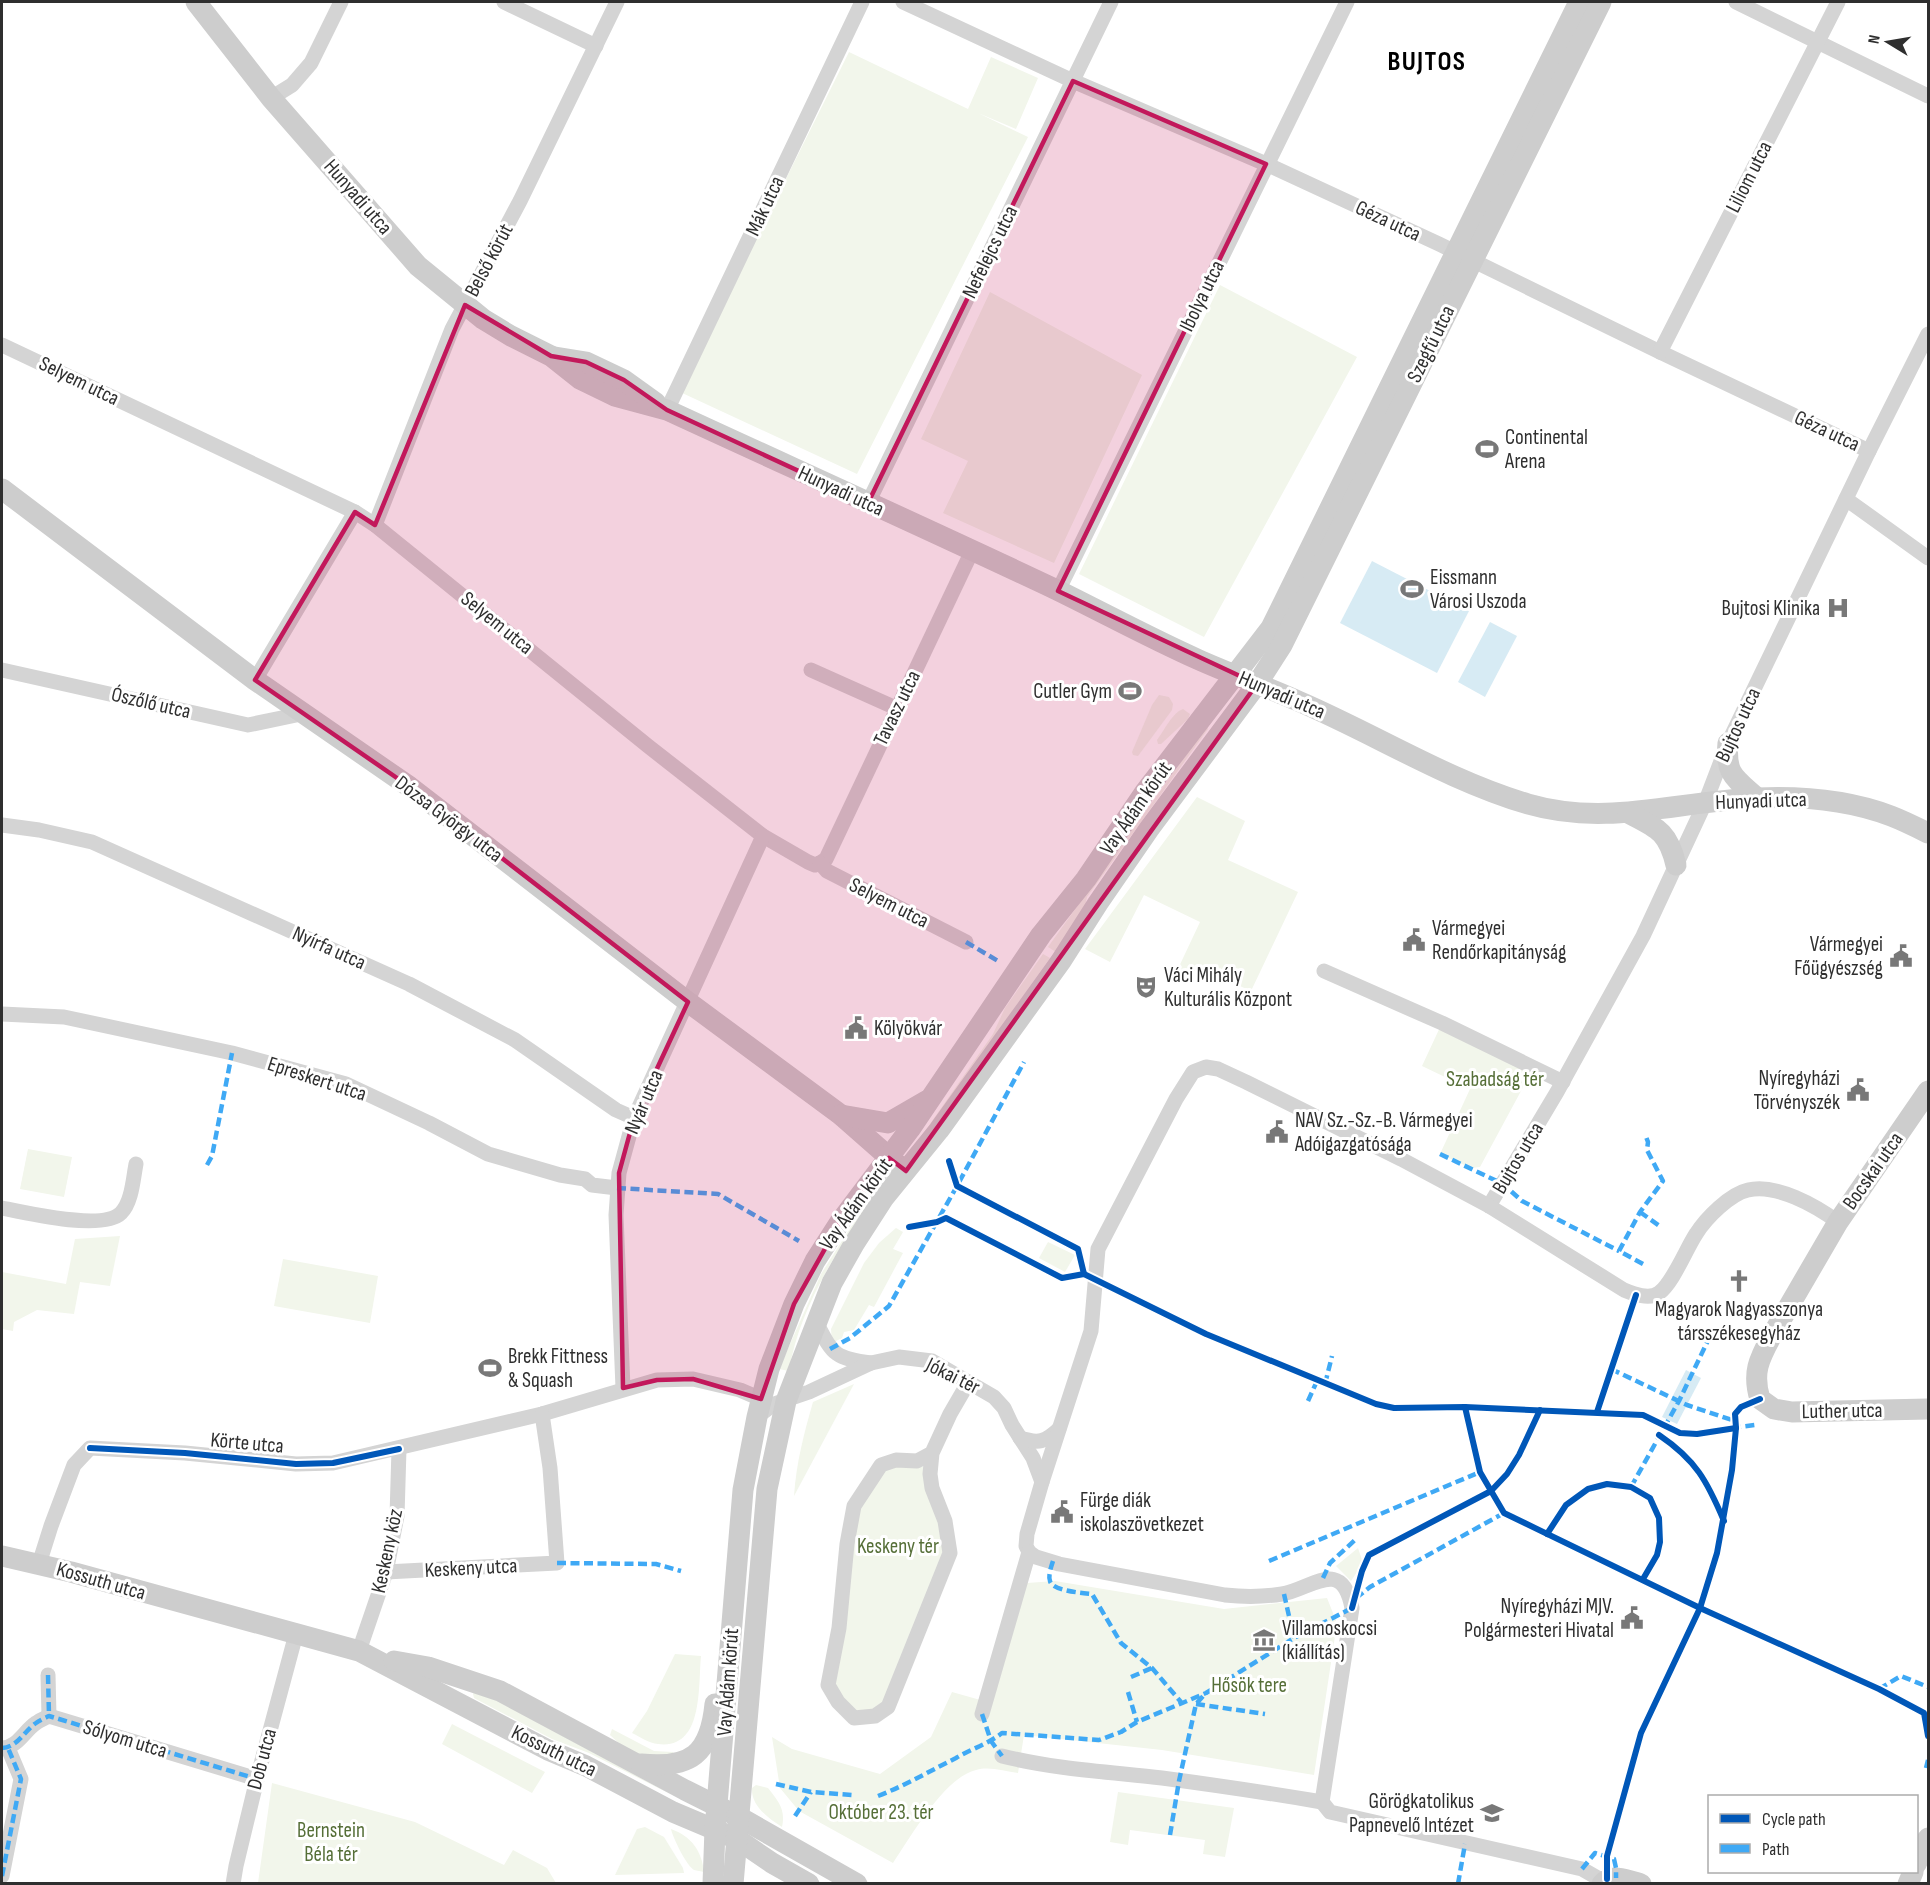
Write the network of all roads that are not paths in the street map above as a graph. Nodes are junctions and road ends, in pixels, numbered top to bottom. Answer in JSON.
{"nodes":[{"id":1,"x":196,"y":2,"type":"edge"},
{"id":2,"x":341,"y":2,"type":"edge"},
{"id":3,"x":504,"y":2,"type":"edge"},
{"id":4,"x":617,"y":2,"type":"edge"},
{"id":5,"x":862,"y":2,"type":"edge"},
{"id":6,"x":903,"y":2,"type":"edge"},
{"id":7,"x":1111,"y":2,"type":"edge"},
{"id":8,"x":1347,"y":2,"type":"edge"},
{"id":9,"x":1579,"y":2,"type":"edge"},
{"id":10,"x":1601,"y":2,"type":"edge"},
{"id":11,"x":1736,"y":2,"type":"edge"},
{"id":12,"x":1838,"y":2,"type":"edge"},
{"id":13,"x":1818,"y":42,"type":"junction"},
{"id":14,"x":596,"y":46,"type":"junction"},
{"id":15,"x":1073,"y":81,"type":"junction"},
{"id":16,"x":1929,"y":96,"type":"edge"},
{"id":17,"x":271,"y":98,"type":"junction"},
{"id":18,"x":1266,"y":164,"type":"junction"},
{"id":19,"x":1464,"y":256,"type":"junction"},
{"id":20,"x":465,"y":305,"type":"junction"},
{"id":21,"x":1929,"y":334,"type":"edge"},
{"id":22,"x":2,"y":345,"type":"edge"},
{"id":23,"x":1660,"y":352,"type":"junction"},
{"id":24,"x":667,"y":410,"type":"junction"},
{"id":25,"x":1869,"y":451,"type":"junction"},
{"id":26,"x":2,"y":489,"type":"edge"},
{"id":27,"x":1846,"y":499,"type":"junction"},
{"id":28,"x":868,"y":503,"type":"junction"},
{"id":29,"x":355,"y":512,"type":"junction"},
{"id":30,"x":375,"y":525,"type":"junction"},
{"id":31,"x":972,"y":551,"type":"junction"},
{"id":32,"x":1929,"y":558,"type":"edge"},
{"id":33,"x":1058,"y":591,"type":"junction"},
{"id":34,"x":2,"y":670,"type":"edge"},
{"id":35,"x":811,"y":670,"type":"dead end"},
{"id":36,"x":1234,"y":675,"type":"junction"},
{"id":37,"x":255,"y":680,"type":"junction"},
{"id":38,"x":1257,"y":684,"type":"junction"},
{"id":39,"x":896,"y":708,"type":"junction"},
{"id":40,"x":301,"y":714,"type":"junction"},
{"id":41,"x":1728,"y":743,"type":"junction"},
{"id":42,"x":1757,"y":798,"type":"junction"},
{"id":43,"x":1705,"y":803,"type":"junction"},
{"id":44,"x":1628,"y":813,"type":"junction"},
{"id":45,"x":2,"y":825,"type":"edge"},
{"id":46,"x":1929,"y":833,"type":"edge"},
{"id":47,"x":764,"y":836,"type":"junction"},
{"id":48,"x":820,"y":863,"type":"junction"},
{"id":49,"x":1676,"y":865,"type":"junction"},
{"id":50,"x":966,"y":942,"type":"dead end"},
{"id":51,"x":1324,"y":971,"type":"dead end"},
{"id":52,"x":688,"y":1002,"type":"junction"},
{"id":53,"x":2,"y":1014,"type":"edge"},
{"id":54,"x":1563,"y":1082,"type":"junction"},
{"id":55,"x":1929,"y":1091,"type":"edge"},
{"id":56,"x":934,"y":1096,"type":"junction"},
{"id":57,"x":841,"y":1115,"type":"junction"},
{"id":58,"x":634,"y":1118,"type":"junction"},
{"id":59,"x":889,"y":1158,"type":"junction"},
{"id":60,"x":136,"y":1164,"type":"dead end"},
{"id":61,"x":906,"y":1171,"type":"junction"},
{"id":62,"x":617,"y":1188,"type":"junction"},
{"id":63,"x":1489,"y":1206,"type":"junction"},
{"id":64,"x":2,"y":1208,"type":"edge"},
{"id":65,"x":1838,"y":1222,"type":"junction"},
{"id":66,"x":816,"y":1322,"type":"junction"},
{"id":67,"x":871,"y":1363,"type":"junction"},
{"id":68,"x":969,"y":1383,"type":"junction"},
{"id":69,"x":623,"y":1388,"type":"junction"},
{"id":70,"x":1760,"y":1398,"type":"joint"},
{"id":71,"x":786,"y":1401,"type":"junction"},
{"id":72,"x":761,"y":1409,"type":"junction"},
{"id":73,"x":1929,"y":1409,"type":"edge"},
{"id":74,"x":542,"y":1414,"type":"junction"},
{"id":75,"x":1059,"y":1429,"type":"junction"},
{"id":76,"x":1020,"y":1438,"type":"junction"},
{"id":77,"x":399,"y":1449,"type":"junction"},
{"id":78,"x":932,"y":1453,"type":"junction"},
{"id":79,"x":1042,"y":1482,"type":"junction"},
{"id":80,"x":767,"y":1489,"type":"junction"},
{"id":81,"x":1029,"y":1552,"type":"junction"},
{"id":82,"x":2,"y":1556,"type":"edge"},
{"id":83,"x":39,"y":1564,"type":"junction"},
{"id":84,"x":386,"y":1572,"type":"junction"},
{"id":85,"x":734,"y":1593,"type":"junction"},
{"id":86,"x":296,"y":1634,"type":"junction"},
{"id":87,"x":366,"y":1654,"type":"junction"},
{"id":88,"x":48,"y":1675,"type":"dead end"},
{"id":89,"x":982,"y":1714,"type":"dead end"},
{"id":90,"x":50,"y":1716,"type":"junction"},
{"id":91,"x":5,"y":1748,"type":"edge"},
{"id":92,"x":1002,"y":1756,"type":"dead end"},
{"id":93,"x":634,"y":1764,"type":"junction"},
{"id":94,"x":257,"y":1779,"type":"junction"},
{"id":95,"x":1322,"y":1802,"type":"junction"},
{"id":96,"x":717,"y":1806,"type":"junction"},
{"id":97,"x":739,"y":1817,"type":"junction"},
{"id":98,"x":715,"y":1829,"type":"junction"},
{"id":99,"x":1929,"y":1838,"type":"edge"},
{"id":100,"x":737,"y":1839,"type":"junction"},
{"id":101,"x":1918,"y":1862,"type":"edge"},
{"id":102,"x":2,"y":1876,"type":"edge"},
{"id":103,"x":1602,"y":1882,"type":"edge"},
{"id":104,"x":233,"y":1884,"type":"edge"},
{"id":105,"x":713,"y":1884,"type":"edge"},
{"id":106,"x":733,"y":1884,"type":"edge"},
{"id":107,"x":809,"y":1884,"type":"edge"},
{"id":108,"x":857,"y":1884,"type":"edge"},
{"id":109,"x":1641,"y":1884,"type":"edge"}],
"edges":[{"from":1,"to":17,"type":"street","name":"Hunyadi utca"},
{"from":2,"to":17,"type":"street"},
{"from":3,"to":14,"type":"street"},
{"from":4,"to":14,"type":"street","name":"Belső körút"},
{"from":5,"to":24,"type":"street","name":"Mák utca"},
{"from":6,"to":15,"type":"street","name":"Géza utca"},
{"from":7,"to":15,"type":"street","name":"Nefelejcs utca"},
{"from":8,"to":18,"type":"street","name":"Ibolya utca"},
{"from":9,"to":19,"type":"street","name":"Szegfű utca"},
{"from":10,"to":19,"type":"street","name":"Szegfű utca"},
{"from":11,"to":13,"type":"street"},
{"from":12,"to":13,"type":"street","name":"Liliom utca"},
{"from":13,"to":16,"type":"street"},
{"from":13,"to":23,"type":"street","name":"Liliom utca"},
{"from":14,"to":20,"type":"street","name":"Belső körút"},
{"from":15,"to":18,"type":"street","name":"Géza utca"},
{"from":15,"to":28,"type":"street","name":"Nefelejcs utca"},
{"from":17,"to":20,"type":"street","name":"Hunyadi utca"},
{"from":18,"to":19,"type":"street","name":"Géza utca"},
{"from":18,"to":33,"type":"street","name":"Ibolya utca"},
{"from":19,"to":23,"type":"street","name":"Géza utca"},
{"from":19,"to":36,"type":"street","name":"Szegfű utca"},
{"from":19,"to":38,"type":"street","name":"Szegfű utca"},
{"from":20,"to":24,"type":"street","name":"Hunyadi utca"},
{"from":20,"to":30,"type":"street","name":"Belső körút"},
{"from":21,"to":25,"type":"street","name":"Bujtos utca"},
{"from":22,"to":29,"type":"street","name":"Selyem utca"},
{"from":23,"to":25,"type":"street","name":"Géza utca"},
{"from":24,"to":28,"type":"street","name":"Hunyadi utca"},
{"from":25,"to":27,"type":"street","name":"Bujtos utca"},
{"from":26,"to":37,"type":"street","name":"Dózsa György utca"},
{"from":27,"to":32,"type":"street"},
{"from":27,"to":41,"type":"street","name":"Bujtos utca"},
{"from":28,"to":31,"type":"street","name":"Hunyadi utca"},
{"from":29,"to":30,"type":"street","name":"Selyem utca"},
{"from":29,"to":37,"type":"street"},
{"from":30,"to":47,"type":"street","name":"Selyem utca"},
{"from":31,"to":33,"type":"street","name":"Hunyadi utca"},
{"from":31,"to":39,"type":"street","name":"Tavasz utca"},
{"from":33,"to":36,"type":"street","name":"Hunyadi utca"},
{"from":34,"to":40,"type":"street","name":"Ószőlő utca"},
{"from":35,"to":39,"type":"street"},
{"from":36,"to":38,"type":"street","name":"Hunyadi utca"},
{"from":36,"to":56,"type":"street","name":"Vay Ádám körút"},
{"from":37,"to":40,"type":"street","name":"Dózsa György utca"},
{"from":38,"to":44,"type":"street","name":"Hunyadi utca"},
{"from":38,"to":61,"type":"street","name":"Vay Ádám körút"},
{"from":39,"to":48,"type":"street","name":"Tavasz utca"},
{"from":40,"to":52,"type":"street","name":"Dózsa György utca"},
{"from":41,"to":42,"type":"street"},
{"from":41,"to":43,"type":"street","name":"Bujtos utca"},
{"from":42,"to":43,"type":"street","name":"Hunyadi utca"},
{"from":42,"to":46,"type":"street","name":"Hunyadi utca"},
{"from":43,"to":44,"type":"street","name":"Hunyadi utca"},
{"from":43,"to":49,"type":"street","name":"Bujtos utca"},
{"from":44,"to":49,"type":"street"},
{"from":45,"to":58,"type":"street","name":"Nyírfa utca"},
{"from":47,"to":48,"type":"street","name":"Selyem utca"},
{"from":47,"to":52,"type":"street","name":"Nyár utca"},
{"from":48,"to":50,"type":"street","name":"Selyem utca"},
{"from":49,"to":54,"type":"street","name":"Bujtos utca"},
{"from":51,"to":54,"type":"street"},
{"from":52,"to":57,"type":"street","name":"Dózsa György utca"},
{"from":52,"to":58,"type":"street","name":"Nyár utca"},
{"from":53,"to":62,"type":"street","name":"Epreskert utca"},
{"from":54,"to":63,"type":"street","name":"Bujtos utca"},
{"from":55,"to":65,"type":"street","name":"Bocskai utca"},
{"from":56,"to":57,"type":"street"},
{"from":56,"to":59,"type":"street","name":"Vay Ádám körút"},
{"from":57,"to":59,"type":"street","name":"Dózsa György utca"},
{"from":58,"to":62,"type":"street","name":"Nyár utca"},
{"from":59,"to":61,"type":"street","name":"Dózsa György utca"},
{"from":59,"to":72,"type":"street","name":"Vay Ádám körút"},
{"from":60,"to":64,"type":"street"},
{"from":61,"to":66,"type":"street","name":"Vay Ádám körút"},
{"from":62,"to":69,"type":"street","name":"Nyár utca"},
{"from":63,"to":65,"type":"street"},
{"from":63,"to":75,"type":"street"},
{"from":65,"to":70,"type":"street","name":"Bocskai utca"},
{"from":66,"to":67,"type":"street"},
{"from":66,"to":71,"type":"street","name":"Vay Ádám körút"},
{"from":67,"to":68,"type":"street","name":"Jókai tér"},
{"from":67,"to":71,"type":"street","name":"Jókai tér"},
{"from":68,"to":76,"type":"street","name":"Jókai tér"},
{"from":68,"to":78,"type":"street"},
{"from":69,"to":72,"type":"street","name":"Körte utca"},
{"from":69,"to":74,"type":"street","name":"Körte utca"},
{"from":70,"to":73,"type":"street","name":"Luther utca"},
{"from":71,"to":72,"type":"street","name":"Jókai tér"},
{"from":71,"to":80,"type":"street","name":"Vay Ádám körút"},
{"from":72,"to":80,"type":"street"},
{"from":72,"to":85,"type":"street","name":"Vay Ádám körút"},
{"from":74,"to":77,"type":"street","name":"Körte utca"},
{"from":74,"to":84,"type":"street","name":"Keskeny utca"},
{"from":75,"to":76,"type":"street"},
{"from":75,"to":79,"type":"street"},
{"from":76,"to":79,"type":"street","name":"Jókai tér"},
{"from":77,"to":83,"type":"street","name":"Körte utca"},
{"from":77,"to":84,"type":"street","name":"Keskeny köz"},
{"from":78,"to":78,"type":"street"},
{"from":79,"to":81,"type":"street"},
{"from":80,"to":97,"type":"street","name":"Vay Ádám körút"},
{"from":81,"to":89,"type":"street"},
{"from":81,"to":95,"type":"street"},
{"from":82,"to":83,"type":"street","name":"Kossuth utca"},
{"from":83,"to":86,"type":"street","name":"Kossuth utca"},
{"from":84,"to":87,"type":"street","name":"Keskeny köz"},
{"from":85,"to":93,"type":"street"},
{"from":85,"to":96,"type":"street","name":"Vay Ádám körút"},
{"from":86,"to":87,"type":"street","name":"Kossuth utca"},
{"from":86,"to":94,"type":"street","name":"Dob utca"},
{"from":87,"to":93,"type":"street","name":"Kossuth utca"},
{"from":87,"to":98,"type":"street","name":"Kossuth utca"},
{"from":88,"to":90,"type":"street"},
{"from":90,"to":91,"type":"street"},
{"from":90,"to":94,"type":"street","name":"Sólyom utca"},
{"from":91,"to":102,"type":"street"},
{"from":92,"to":95,"type":"street"},
{"from":93,"to":96,"type":"street","name":"Kossuth utca"},
{"from":94,"to":104,"type":"street","name":"Dob utca"},
{"from":95,"to":103,"type":"street"},
{"from":96,"to":97,"type":"street","name":"Kossuth utca"},
{"from":96,"to":98,"type":"street","name":"Vay Ádám körút"},
{"from":97,"to":100,"type":"street","name":"Vay Ádám körút"},
{"from":97,"to":108,"type":"street","name":"Kossuth utca"},
{"from":98,"to":100,"type":"street","name":"Kossuth utca"},
{"from":98,"to":105,"type":"street","name":"Vay Ádám körút"},
{"from":99,"to":101,"type":"street"},
{"from":100,"to":106,"type":"street","name":"Vay Ádám körút"},
{"from":100,"to":107,"type":"street","name":"Kossuth utca"},
{"from":103,"to":109,"type":"street"}]}
